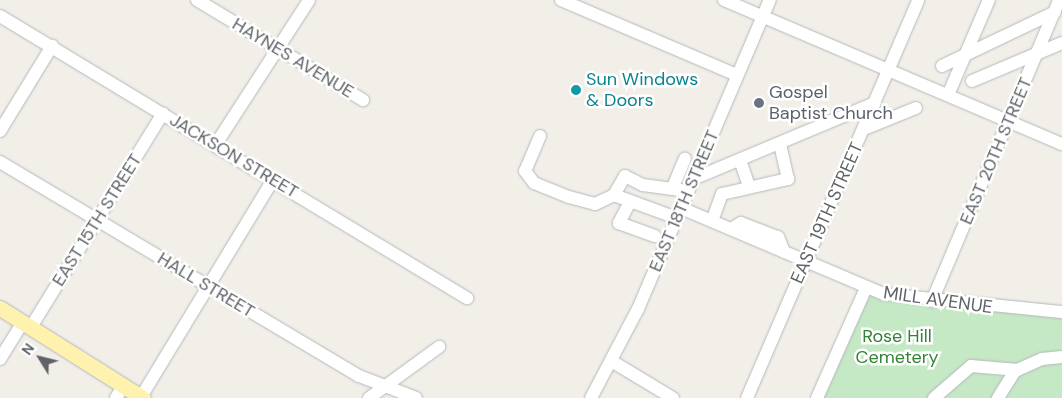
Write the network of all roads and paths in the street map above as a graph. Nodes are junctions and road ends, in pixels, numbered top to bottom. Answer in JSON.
{"nodes":[{"id":1,"x":197,"y":0,"type":"edge"},
{"id":2,"x":309,"y":0,"type":"edge"},
{"id":3,"x":561,"y":0,"type":"edge"},
{"id":4,"x":724,"y":0,"type":"edge"},
{"id":5,"x":770,"y":0,"type":"edge"},
{"id":6,"x":918,"y":0,"type":"edge"},
{"id":7,"x":989,"y":0,"type":"edge"},
{"id":8,"x":1059,"y":0,"type":"edge"},
{"id":9,"x":1058,"y":11,"type":"edge"},
{"id":10,"x":0,"y":16,"type":"edge"},
{"id":11,"x":762,"y":17,"type":"junction"},
{"id":12,"x":1062,"y":43,"type":"edge"},
{"id":13,"x":52,"y":46,"type":"junction"},
{"id":14,"x":278,"y":50,"type":"junction"},
{"id":15,"x":966,"y":54,"type":"junction"},
{"id":16,"x":1036,"y":56,"type":"junction"},
{"id":17,"x":942,"y":66,"type":"dead end"},
{"id":18,"x":888,"y":71,"type":"junction"},
{"id":19,"x":737,"y":75,"type":"junction"},
{"id":20,"x":972,"y":81,"type":"dead end"},
{"id":21,"x":948,"y":95,"type":"junction"},
{"id":22,"x":363,"y":100,"type":"dead end"},
{"id":23,"x":875,"y":103,"type":"junction"},
{"id":24,"x":916,"y":108,"type":"dead end"},
{"id":25,"x":163,"y":113,"type":"junction"},
{"id":26,"x":1008,"y":122,"type":"junction"},
{"id":27,"x":864,"y":129,"type":"junction"},
{"id":28,"x":0,"y":131,"type":"edge"},
{"id":29,"x":540,"y":136,"type":"dead end"},
{"id":30,"x":216,"y":144,"type":"junction"},
{"id":31,"x":780,"y":144,"type":"junction"},
{"id":32,"x":1062,"y":144,"type":"edge"},
{"id":33,"x":685,"y":159,"type":"dead end"},
{"id":34,"x":740,"y":160,"type":"junction"},
{"id":35,"x":0,"y":162,"type":"edge"},
{"id":36,"x":693,"y":179,"type":"junction"},
{"id":37,"x":273,"y":180,"type":"junction"},
{"id":38,"x":749,"y":186,"type":"junction"},
{"id":39,"x":672,"y":189,"type":"junction"},
{"id":40,"x":688,"y":191,"type":"junction"},
{"id":41,"x":614,"y":195,"type":"junction"},
{"id":42,"x":630,"y":202,"type":"junction"},
{"id":43,"x":679,"y":213,"type":"junction"},
{"id":44,"x":98,"y":220,"type":"junction"},
{"id":45,"x":712,"y":221,"type":"junction"},
{"id":46,"x":655,"y":236,"type":"dead end"},
{"id":47,"x":807,"y":262,"type":"junction"},
{"id":48,"x":208,"y":286,"type":"junction"},
{"id":49,"x":866,"y":288,"type":"junction"},
{"id":50,"x":467,"y":298,"type":"dead end"},
{"id":51,"x":932,"y":301,"type":"junction"},
{"id":52,"x":0,"y":308,"type":"edge"},
{"id":53,"x":1062,"y":312,"type":"edge"},
{"id":54,"x":27,"y":325,"type":"junction"},
{"id":55,"x":439,"y":347,"type":"dead end"},
{"id":56,"x":1062,"y":357,"type":"edge"},
{"id":57,"x":0,"y":359,"type":"edge"},
{"id":58,"x":613,"y":362,"type":"junction"},
{"id":59,"x":1018,"y":370,"type":"junction"},
{"id":60,"x":386,"y":385,"type":"junction"},
{"id":61,"x":120,"y":392,"type":"edge"},
{"id":62,"x":142,"y":397,"type":"edge"},
{"id":63,"x":369,"y":398,"type":"edge"},
{"id":64,"x":416,"y":398,"type":"edge"},
{"id":65,"x":591,"y":398,"type":"edge"},
{"id":66,"x":672,"y":398,"type":"edge"},
{"id":67,"x":747,"y":398,"type":"edge"},
{"id":68,"x":817,"y":398,"type":"edge"},
{"id":69,"x":934,"y":398,"type":"edge"},
{"id":70,"x":998,"y":398,"type":"edge"}],
"edges":[{"from":1,"to":14,"type":"street","name":"HAYNES AVENUE"},
{"from":2,"to":14,"type":"street"},
{"from":3,"to":19,"type":"street"},
{"from":4,"to":11,"type":"street"},
{"from":5,"to":11,"type":"street","name":"EAST 18TH STREET"},
{"from":6,"to":18,"type":"street","name":"EAST 19TH STREET"},
{"from":7,"to":15,"type":"street"},
{"from":8,"to":9,"type":"street","name":"EAST 20TH STREET"},
{"from":9,"to":15,"type":"street"},
{"from":9,"to":16,"type":"street","name":"EAST 20TH STREET"},
{"from":10,"to":13,"type":"street","name":"JACKSON STREET"},
{"from":11,"to":18,"type":"street"},
{"from":11,"to":19,"type":"street","name":"EAST 18TH STREET"},
{"from":12,"to":16,"type":"street"},
{"from":13,"to":25,"type":"street","name":"JACKSON STREET"},
{"from":13,"to":28,"type":"street"},
{"from":14,"to":22,"type":"street","name":"HAYNES AVENUE"},
{"from":14,"to":30,"type":"street"},
{"from":15,"to":17,"type":"street"},
{"from":15,"to":21,"type":"street"},
{"from":16,"to":20,"type":"street"},
{"from":16,"to":26,"type":"street","name":"EAST 20TH STREET"},
{"from":18,"to":21,"type":"street"},
{"from":18,"to":23,"type":"street","name":"EAST 19TH STREET"},
{"from":19,"to":36,"type":"street","name":"EAST 18TH STREET"},
{"from":21,"to":26,"type":"street"},
{"from":23,"to":27,"type":"street","name":"EAST 19TH STREET"},
{"from":23,"to":31,"type":"street"},
{"from":24,"to":27,"type":"street"},
{"from":25,"to":30,"type":"street","name":"JACKSON STREET"},
{"from":25,"to":44,"type":"street","name":"EAST 15TH STREET"},
{"from":26,"to":32,"type":"street"},
{"from":26,"to":51,"type":"street","name":"EAST 20TH STREET"},
{"from":27,"to":47,"type":"street","name":"EAST 19TH STREET"},
{"from":29,"to":41,"type":"street"},
{"from":30,"to":37,"type":"street","name":"JACKSON STREET"},
{"from":31,"to":34,"type":"street"},
{"from":31,"to":38,"type":"street"},
{"from":33,"to":39,"type":"street"},
{"from":34,"to":36,"type":"street"},
{"from":34,"to":38,"type":"street"},
{"from":35,"to":44,"type":"street","name":"HALL STREET"},
{"from":36,"to":40,"type":"street","name":"EAST 18TH STREET"},
{"from":37,"to":48,"type":"street"},
{"from":37,"to":50,"type":"street","name":"JACKSON STREET"},
{"from":38,"to":45,"type":"street"},
{"from":39,"to":40,"type":"street"},
{"from":39,"to":41,"type":"street"},
{"from":40,"to":43,"type":"street","name":"EAST 18TH STREET"},
{"from":41,"to":42,"type":"street","name":"MILL AVENUE"},
{"from":42,"to":43,"type":"street","name":"MILL AVENUE"},
{"from":42,"to":46,"type":"street"},
{"from":43,"to":45,"type":"street","name":"MILL AVENUE"},
{"from":43,"to":58,"type":"street","name":"EAST 18TH STREET"},
{"from":44,"to":48,"type":"street","name":"HALL STREET"},
{"from":44,"to":54,"type":"street","name":"EAST 15TH STREET"},
{"from":45,"to":47,"type":"street","name":"MILL AVENUE"},
{"from":47,"to":49,"type":"street","name":"MILL AVENUE"},
{"from":47,"to":67,"type":"street","name":"EAST 19TH STREET"},
{"from":48,"to":60,"type":"street","name":"HALL STREET"},
{"from":48,"to":62,"type":"street"},
{"from":49,"to":51,"type":"street","name":"MILL AVENUE"},
{"from":49,"to":68,"type":"street"},
{"from":51,"to":53,"type":"street","name":"MILL AVENUE"},
{"from":52,"to":54,"type":"main road"},
{"from":54,"to":57,"type":"street","name":"EAST 15TH STREET"},
{"from":54,"to":61,"type":"main road"},
{"from":55,"to":60,"type":"street"},
{"from":56,"to":59,"type":"street"},
{"from":58,"to":65,"type":"street","name":"EAST 18TH STREET"},
{"from":58,"to":66,"type":"street"},
{"from":59,"to":69,"type":"street"},
{"from":59,"to":70,"type":"street"},
{"from":60,"to":63,"type":"street"},
{"from":60,"to":64,"type":"street","name":"HALL STREET"},
{"from":61,"to":62,"type":"main road"}]}
